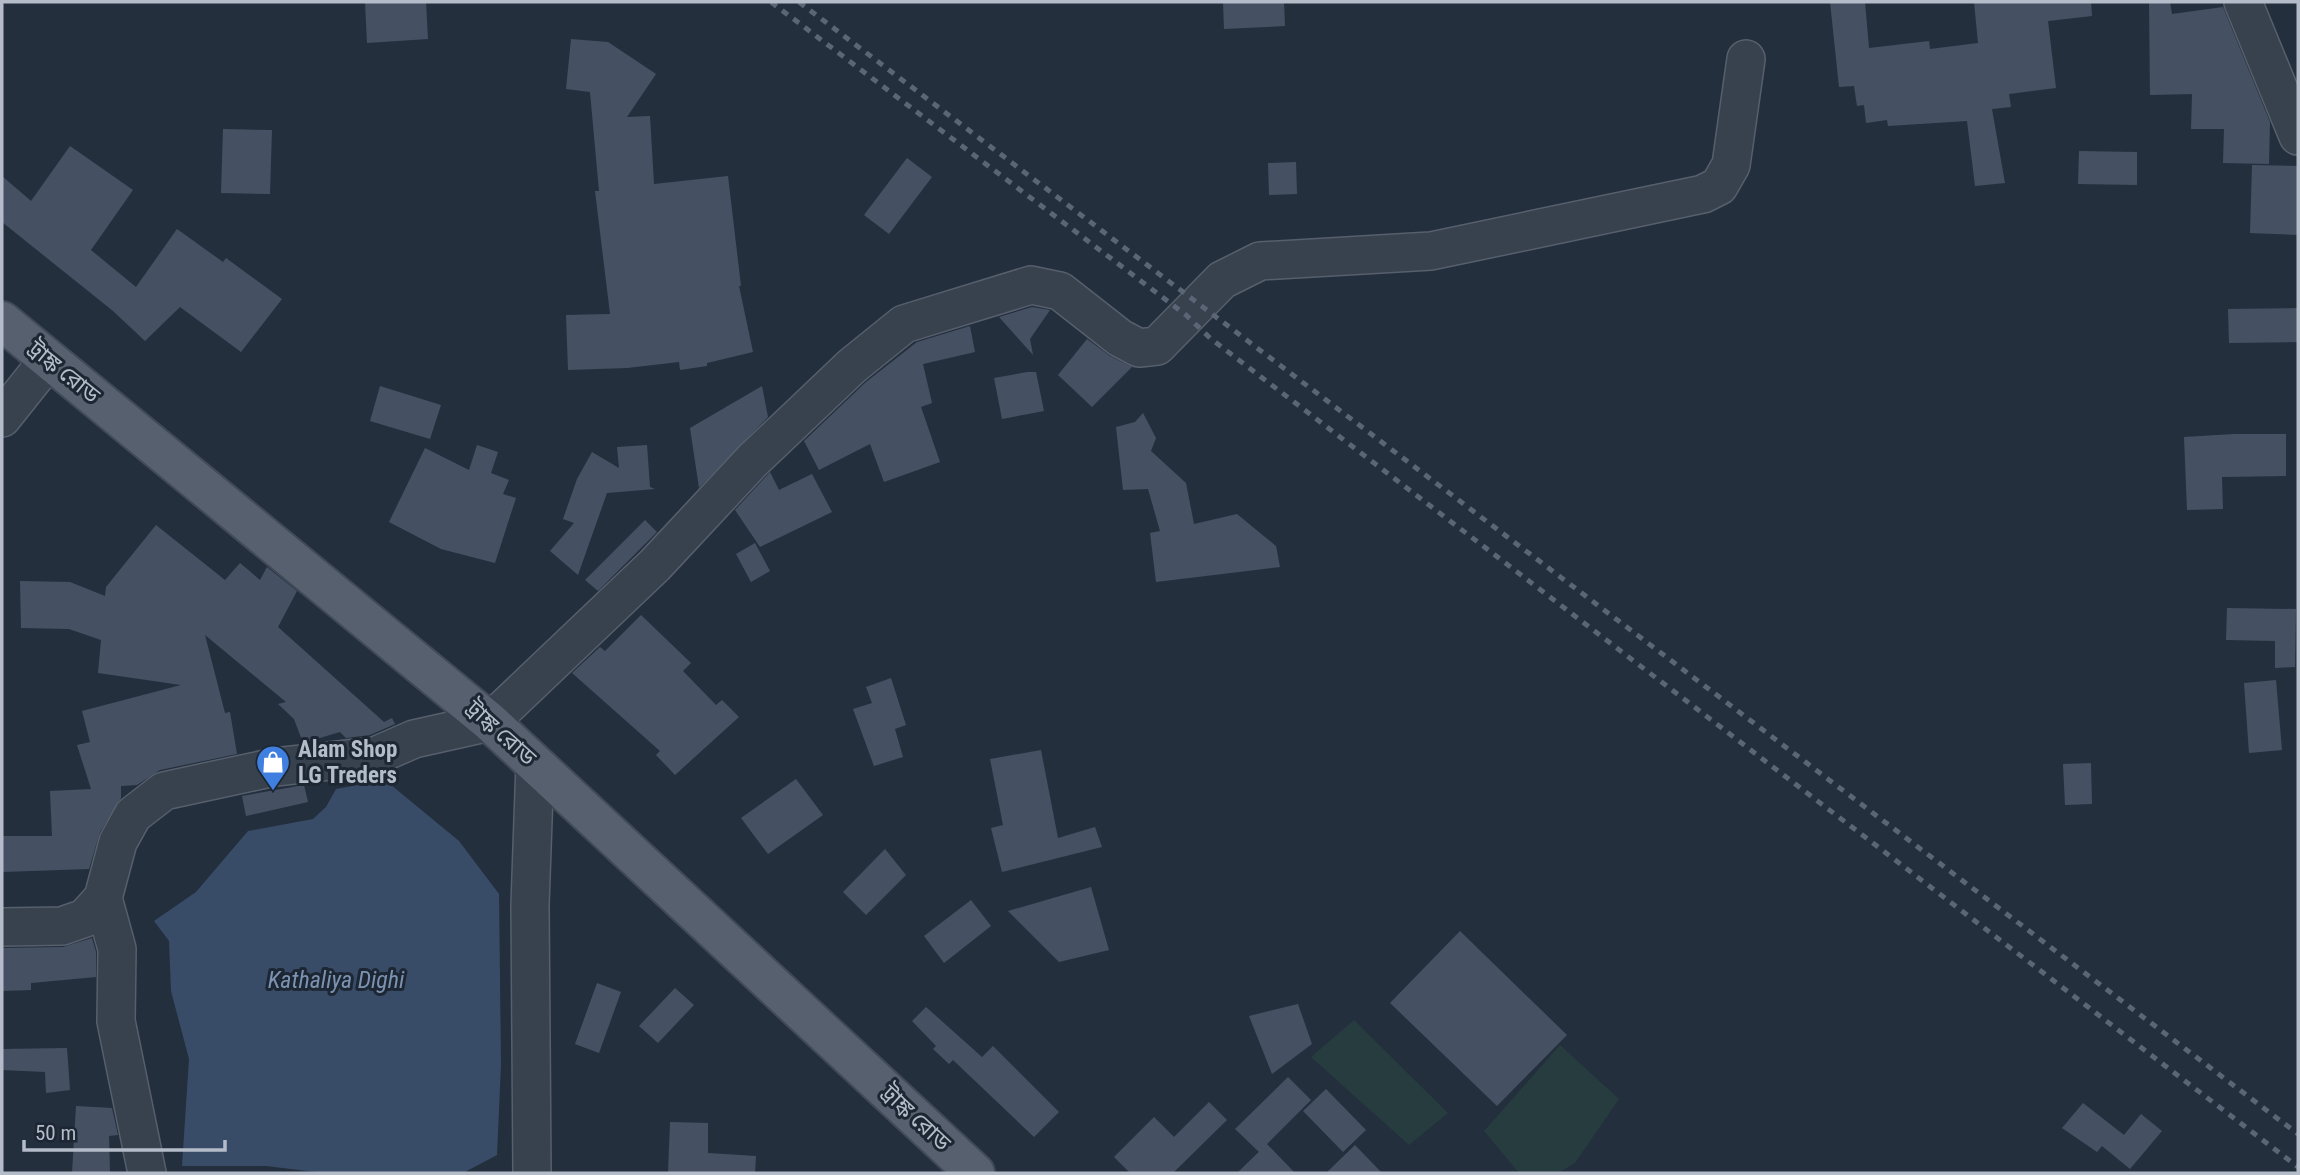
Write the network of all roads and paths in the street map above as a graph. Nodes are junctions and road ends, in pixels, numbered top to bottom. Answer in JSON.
{"nodes":[{"id":1,"x":2243,"y":2,"type":"edge"},
{"id":2,"x":1746,"y":59,"type":"dead end"},
{"id":3,"x":2298,"y":136,"type":"edge"},
{"id":4,"x":2,"y":321,"type":"edge"},
{"id":5,"x":48,"y":359,"type":"junction"},
{"id":6,"x":2,"y":418,"type":"edge"},
{"id":7,"x":490,"y":722,"type":"junction"},
{"id":8,"x":535,"y":763,"type":"junction"},
{"id":9,"x":103,"y":898,"type":"junction"},
{"id":10,"x":2,"y":927,"type":"edge"},
{"id":11,"x":147,"y":1173,"type":"edge"},
{"id":12,"x":532,"y":1173,"type":"edge"},
{"id":13,"x":975,"y":1173,"type":"edge"}],
"edges":[{"from":1,"to":3,"type":"street"},
{"from":2,"to":7,"type":"street"},
{"from":4,"to":5,"type":"main road","name":"ট্রাঙ্ক রোড"},
{"from":5,"to":6,"type":"street"},
{"from":5,"to":7,"type":"main road","name":"ট্রাঙ্ক রোড"},
{"from":7,"to":8,"type":"main road","name":"ট্রাঙ্ক রোড"},
{"from":7,"to":9,"type":"street"},
{"from":8,"to":12,"type":"street"},
{"from":8,"to":13,"type":"main road","name":"ট্রাঙ্ক রোড"},
{"from":9,"to":10,"type":"street"},
{"from":9,"to":11,"type":"street"}]}
